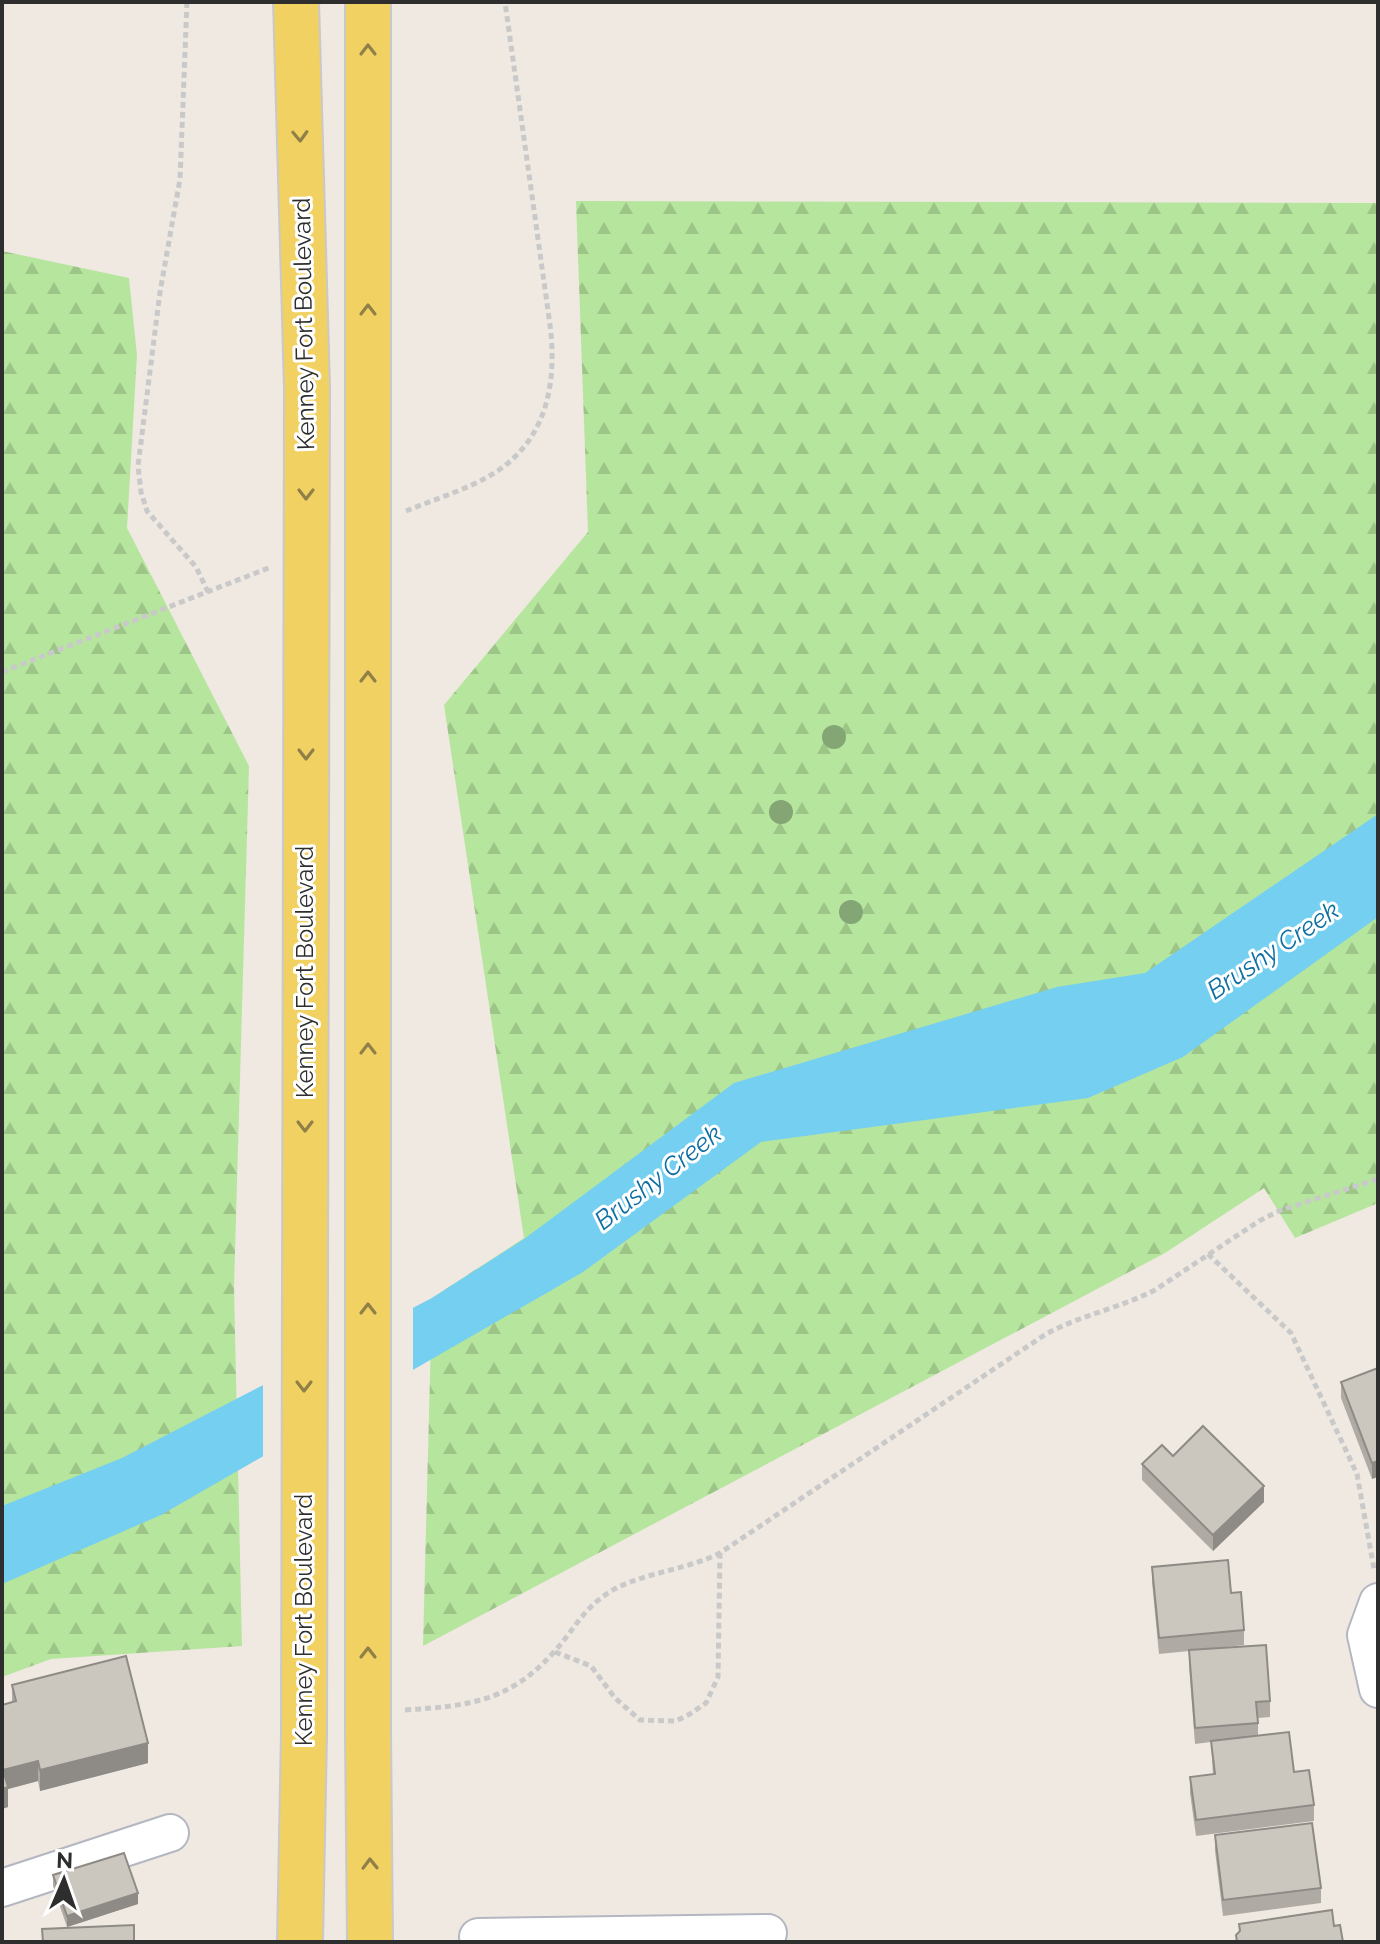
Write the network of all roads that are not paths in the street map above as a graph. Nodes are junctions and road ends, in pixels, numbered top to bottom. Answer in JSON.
{"nodes":[{"id":1,"x":296,"y":2,"type":"edge"},
{"id":2,"x":368,"y":2,"type":"edge"},
{"id":3,"x":1378,"y":1602,"type":"edge"},
{"id":4,"x":1378,"y":1689,"type":"edge"},
{"id":5,"x":170,"y":1833,"type":"dead end"},
{"id":6,"x":2,"y":1888,"type":"edge"},
{"id":7,"x":768,"y":1933,"type":"dead end"},
{"id":8,"x":478,"y":1937,"type":"dead end"},
{"id":9,"x":638,"y":1938,"type":"edge"},
{"id":10,"x":300,"y":1942,"type":"edge"},
{"id":11,"x":370,"y":1942,"type":"edge"}],
"edges":[{"from":1,"to":10,"type":"main road","name":"Kenney Fort Boulevard","one_way":true,"bridge":true},
{"from":11,"to":2,"type":"main road","one_way":true,"bridge":true},
{"from":3,"to":4,"type":"street"},
{"from":5,"to":6,"type":"street"},
{"from":7,"to":9,"type":"street"},
{"from":8,"to":9,"type":"street"}]}
